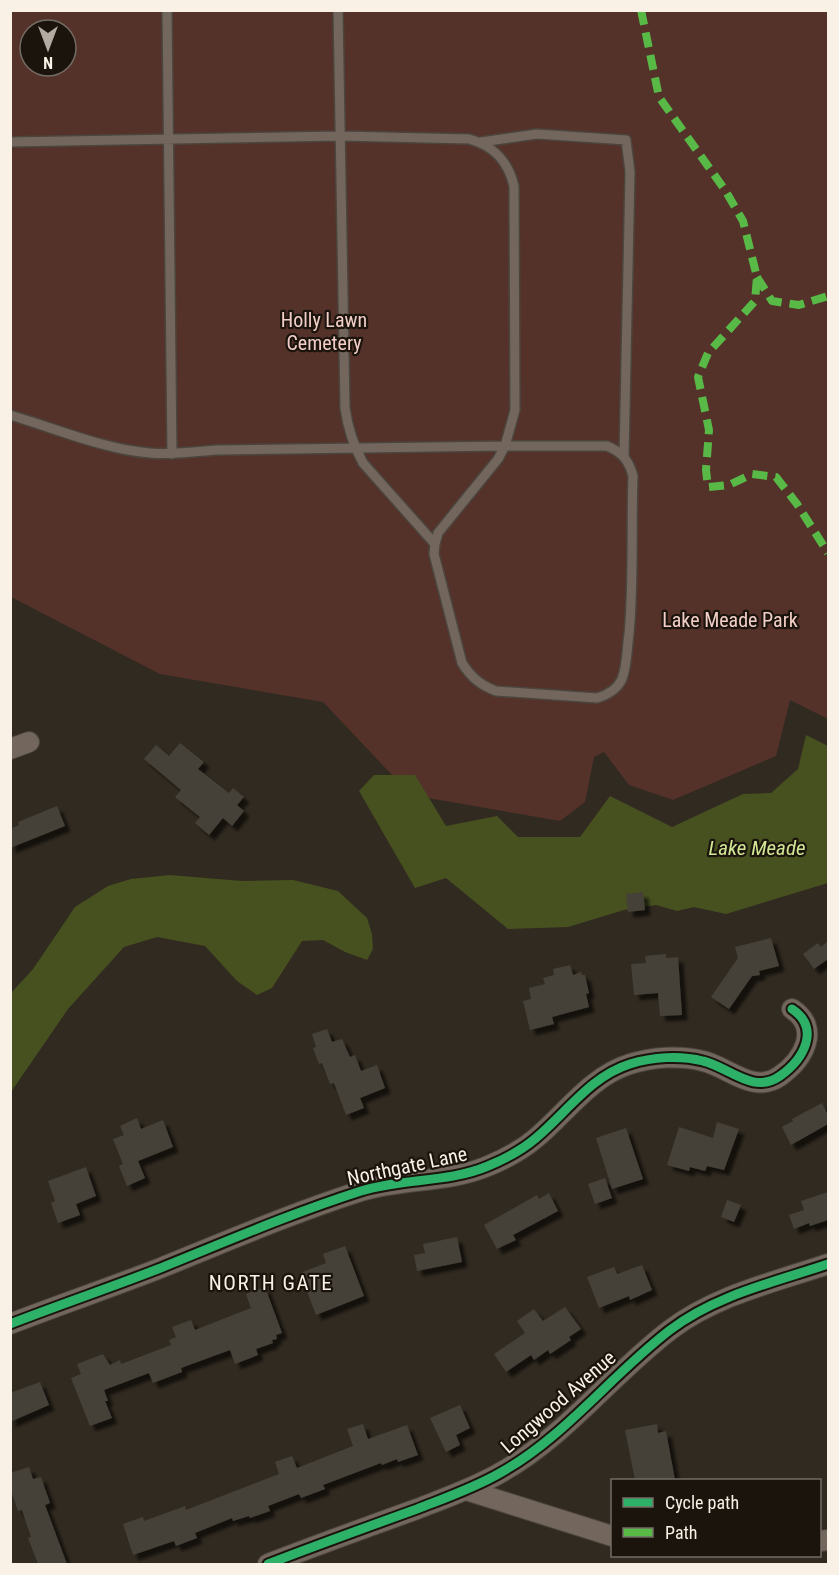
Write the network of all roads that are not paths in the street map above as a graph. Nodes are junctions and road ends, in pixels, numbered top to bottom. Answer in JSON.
{"nodes":[{"id":1,"x":167,"y":10,"type":"edge"},
{"id":2,"x":338,"y":10,"type":"edge"},
{"id":3,"x":341,"y":136,"type":"junction"},
{"id":4,"x":168,"y":140,"type":"junction"},
{"id":5,"x":10,"y":142,"type":"edge"},
{"id":6,"x":481,"y":142,"type":"junction"},
{"id":7,"x":10,"y":415,"type":"edge"},
{"id":8,"x":505,"y":446,"type":"junction"},
{"id":9,"x":354,"y":447,"type":"junction"},
{"id":10,"x":172,"y":454,"type":"junction"},
{"id":11,"x":624,"y":456,"type":"junction"},
{"id":12,"x":435,"y":544,"type":"junction"},
{"id":13,"x":29,"y":742,"type":"dead end"},
{"id":14,"x":10,"y":749,"type":"edge"},
{"id":15,"x":792,"y":1009,"type":"dead end"},
{"id":16,"x":828,"y":1264,"type":"edge"},
{"id":17,"x":10,"y":1324,"type":"edge"},
{"id":18,"x":466,"y":1490,"type":"junction"},
{"id":19,"x":611,"y":1536,"type":"edge"},
{"id":20,"x":268,"y":1564,"type":"edge"}],
"edges":[{"from":1,"to":4,"type":"lane"},
{"from":2,"to":3,"type":"lane"},
{"from":3,"to":4,"type":"lane"},
{"from":3,"to":6,"type":"lane"},
{"from":3,"to":9,"type":"lane"},
{"from":4,"to":5,"type":"lane"},
{"from":4,"to":10,"type":"lane"},
{"from":6,"to":8,"type":"lane"},
{"from":6,"to":11,"type":"lane"},
{"from":7,"to":10,"type":"lane"},
{"from":8,"to":9,"type":"lane"},
{"from":8,"to":11,"type":"lane"},
{"from":8,"to":12,"type":"lane"},
{"from":9,"to":10,"type":"lane"},
{"from":9,"to":12,"type":"lane"},
{"from":11,"to":12,"type":"lane"},
{"from":13,"to":14,"type":"street"},
{"from":15,"to":17,"type":"street","name":"Northgate Lane"},
{"from":16,"to":18,"type":"street","name":"Longwood Avenue"},
{"from":18,"to":19,"type":"street"},
{"from":18,"to":20,"type":"street","name":"Longwood Avenue"}]}
